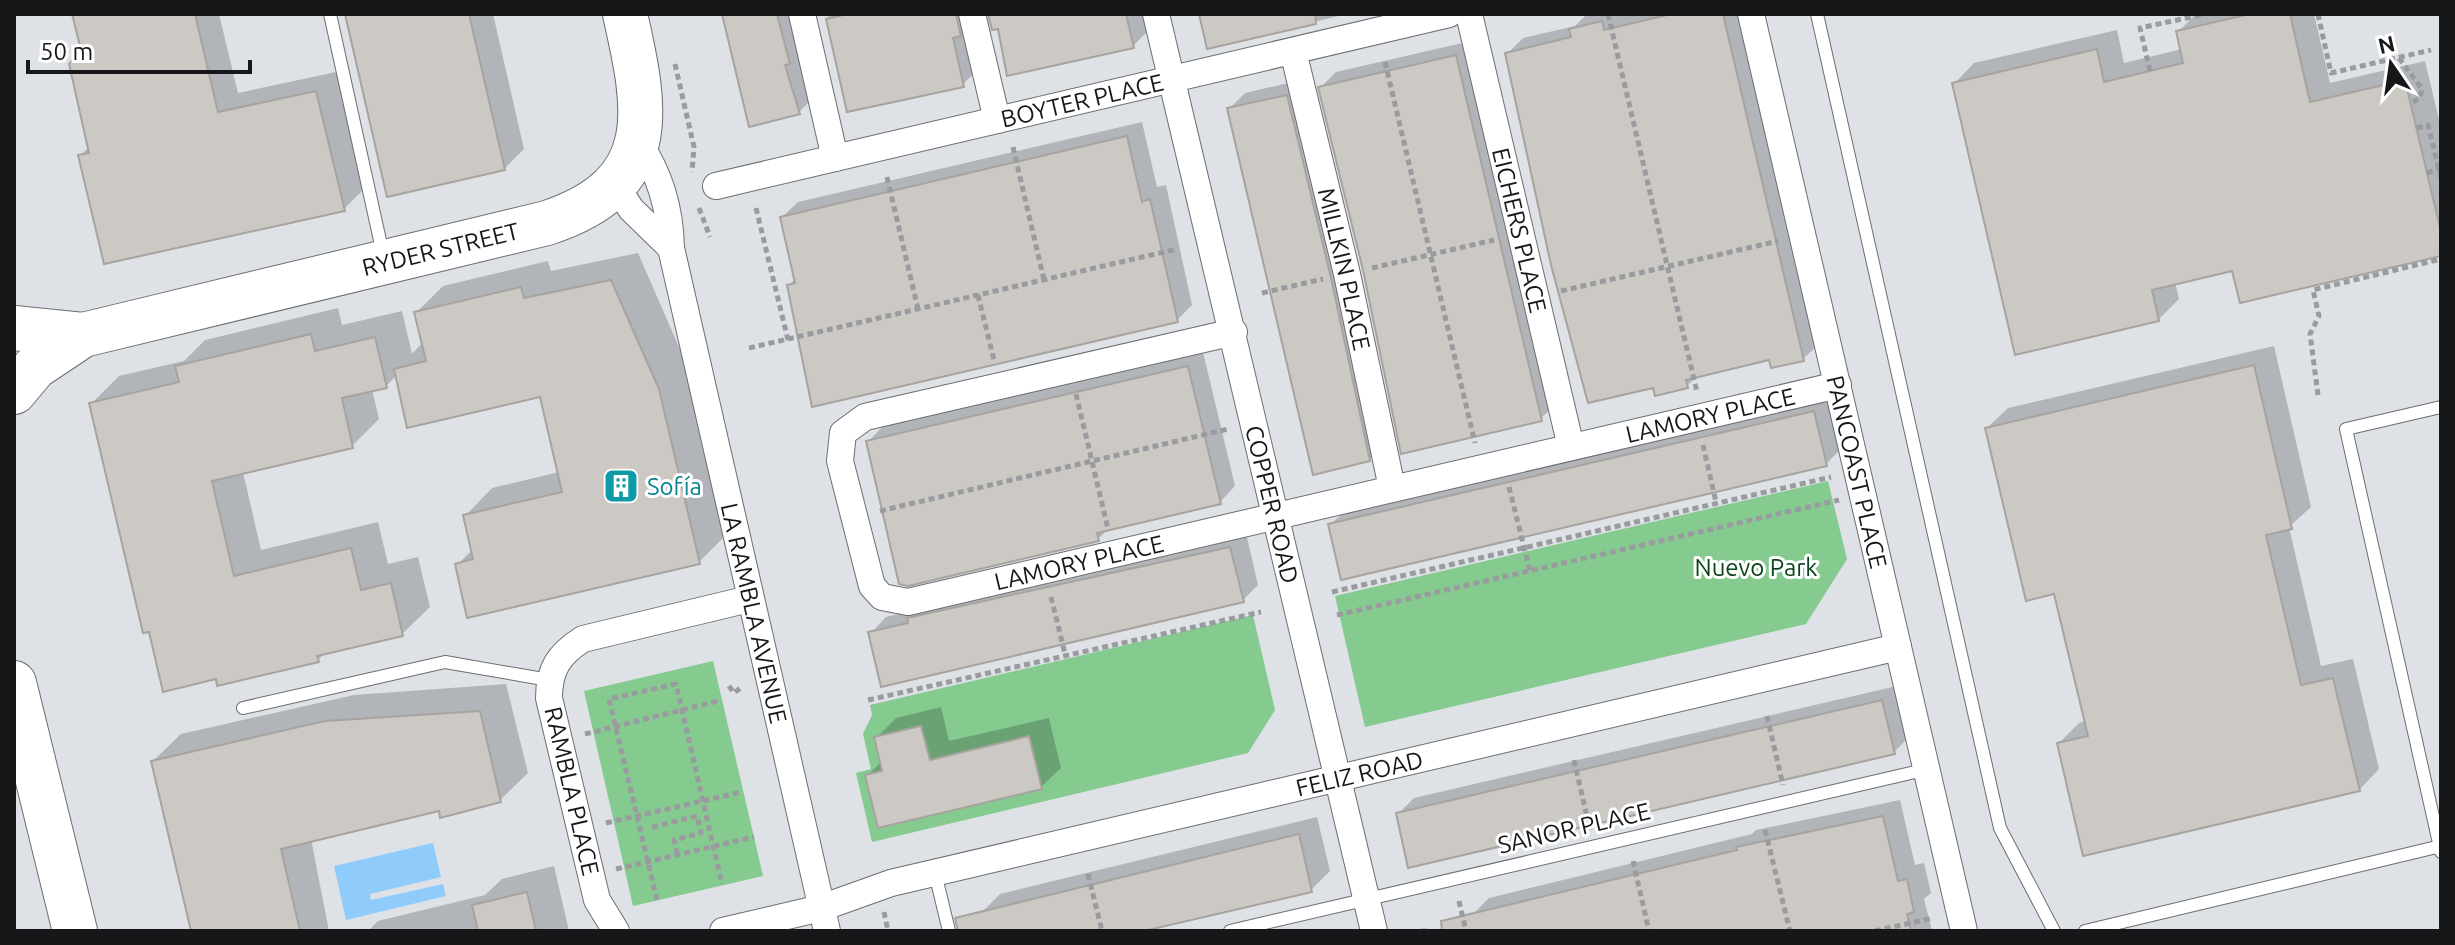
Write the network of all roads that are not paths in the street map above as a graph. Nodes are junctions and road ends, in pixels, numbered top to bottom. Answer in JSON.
{"nodes":[{"id":1,"x":330,"y":14,"type":"edge"},
{"id":2,"x":625,"y":14,"type":"edge"},
{"id":3,"x":802,"y":14,"type":"edge"},
{"id":4,"x":972,"y":14,"type":"edge"},
{"id":5,"x":1156,"y":14,"type":"edge"},
{"id":6,"x":1449,"y":14,"type":"edge"},
{"id":7,"x":1469,"y":14,"type":"edge"},
{"id":8,"x":1751,"y":14,"type":"edge"},
{"id":9,"x":1817,"y":14,"type":"edge"},
{"id":10,"x":1293,"y":51,"type":"junction"},
{"id":11,"x":1172,"y":79,"type":"junction"},
{"id":12,"x":997,"y":120,"type":"junction"},
{"id":13,"x":638,"y":141,"type":"junction"},
{"id":14,"x":835,"y":158,"type":"junction"},
{"id":15,"x":614,"y":183,"type":"junction"},
{"id":16,"x":701,"y":190,"type":"road end"},
{"id":17,"x":671,"y":248,"type":"junction"},
{"id":18,"x":384,"y":261,"type":"junction"},
{"id":19,"x":14,"y":328,"type":"edge"},
{"id":20,"x":1234,"y":332,"type":"junction"},
{"id":21,"x":83,"y":335,"type":"junction"},
{"id":22,"x":1838,"y":385,"type":"junction"},
{"id":23,"x":14,"y":392,"type":"edge"},
{"id":24,"x":2441,"y":407,"type":"edge"},
{"id":25,"x":1571,"y":447,"type":"junction"},
{"id":26,"x":1392,"y":488,"type":"junction"},
{"id":27,"x":1275,"y":516,"type":"junction"},
{"id":28,"x":749,"y":599,"type":"junction"},
{"id":29,"x":1898,"y":647,"type":"junction"},
{"id":30,"x":549,"y":680,"type":"junction"},
{"id":31,"x":14,"y":683,"type":"edge"},
{"id":32,"x":243,"y":708,"type":"dead end"},
{"id":33,"x":1928,"y":769,"type":"junction"},
{"id":34,"x":1338,"y":779,"type":"junction"},
{"id":35,"x":2441,"y":848,"type":"edge"},
{"id":36,"x":935,"y":873,"type":"junction"},
{"id":37,"x":1367,"y":899,"type":"junction"},
{"id":38,"x":824,"y":920,"type":"edge"},
{"id":39,"x":75,"y":931,"type":"edge"},
{"id":40,"x":616,"y":931,"type":"edge"},
{"id":41,"x":723,"y":931,"type":"edge"},
{"id":42,"x":949,"y":931,"type":"edge"},
{"id":43,"x":1230,"y":931,"type":"edge"},
{"id":44,"x":1374,"y":931,"type":"edge"},
{"id":45,"x":1964,"y":931,"type":"edge"},
{"id":46,"x":2054,"y":931,"type":"edge"},
{"id":47,"x":2085,"y":931,"type":"edge"}],
"edges":[{"from":1,"to":18,"type":"lane"},
{"from":2,"to":13,"type":"highway","name":"RYDER STREET"},
{"from":3,"to":14,"type":"street"},
{"from":4,"to":12,"type":"street"},
{"from":5,"to":11,"type":"street","name":"COPPER ROAD"},
{"from":6,"to":10,"type":"street","name":"BOYTER PLACE"},
{"from":7,"to":25,"type":"street","name":"EICHERS PLACE"},
{"from":8,"to":22,"type":"street","name":"PANCOAST PLACE"},
{"from":9,"to":46,"type":"lane"},
{"from":10,"to":11,"type":"street","name":"BOYTER PLACE"},
{"from":10,"to":26,"type":"street","name":"MILLKIN PLACE"},
{"from":11,"to":12,"type":"street","name":"BOYTER PLACE"},
{"from":11,"to":20,"type":"street","name":"COPPER ROAD"},
{"from":12,"to":14,"type":"street","name":"BOYTER PLACE"},
{"from":13,"to":15,"type":"highway","name":"RYDER STREET"},
{"from":13,"to":17,"type":"street","name":"LA RAMBLA AVENUE"},
{"from":14,"to":16,"type":"street","name":"BOYTER PLACE"},
{"from":15,"to":17,"type":"street"},
{"from":15,"to":18,"type":"highway","name":"RYDER STREET"},
{"from":17,"to":28,"type":"street","name":"LA RAMBLA AVENUE"},
{"from":18,"to":21,"type":"highway","name":"RYDER STREET"},
{"from":19,"to":21,"type":"highway"},
{"from":20,"to":27,"type":"street","name":"COPPER ROAD"},
{"from":20,"to":27,"type":"street","name":"LAMORY PLACE"},
{"from":21,"to":23,"type":"highway"},
{"from":22,"to":25,"type":"street","name":"LAMORY PLACE"},
{"from":22,"to":29,"type":"street","name":"PANCOAST PLACE"},
{"from":24,"to":35,"type":"lane"},
{"from":25,"to":26,"type":"street","name":"LAMORY PLACE"},
{"from":26,"to":27,"type":"street","name":"LAMORY PLACE"},
{"from":27,"to":34,"type":"street","name":"COPPER ROAD"},
{"from":28,"to":30,"type":"street","name":"RAMBLA PLACE"},
{"from":28,"to":38,"type":"street","name":"LA RAMBLA AVENUE"},
{"from":29,"to":33,"type":"street","name":"PANCOAST PLACE"},
{"from":29,"to":34,"type":"street","name":"FELIZ ROAD"},
{"from":30,"to":32,"type":"lane"},
{"from":30,"to":40,"type":"street","name":"RAMBLA PLACE"},
{"from":31,"to":39,"type":"highway"},
{"from":33,"to":37,"type":"lane","name":"SANOR PLACE"},
{"from":33,"to":45,"type":"street","name":"PANCOAST PLACE"},
{"from":34,"to":36,"type":"street","name":"FELIZ ROAD"},
{"from":34,"to":37,"type":"street","name":"COPPER ROAD"},
{"from":35,"to":47,"type":"lane"},
{"from":36,"to":38,"type":"street","name":"FELIZ ROAD"},
{"from":36,"to":42,"type":"lane"},
{"from":37,"to":43,"type":"lane","name":"SANOR PLACE"},
{"from":37,"to":44,"type":"street","name":"COPPER ROAD"},
{"from":38,"to":41,"type":"street"}]}
